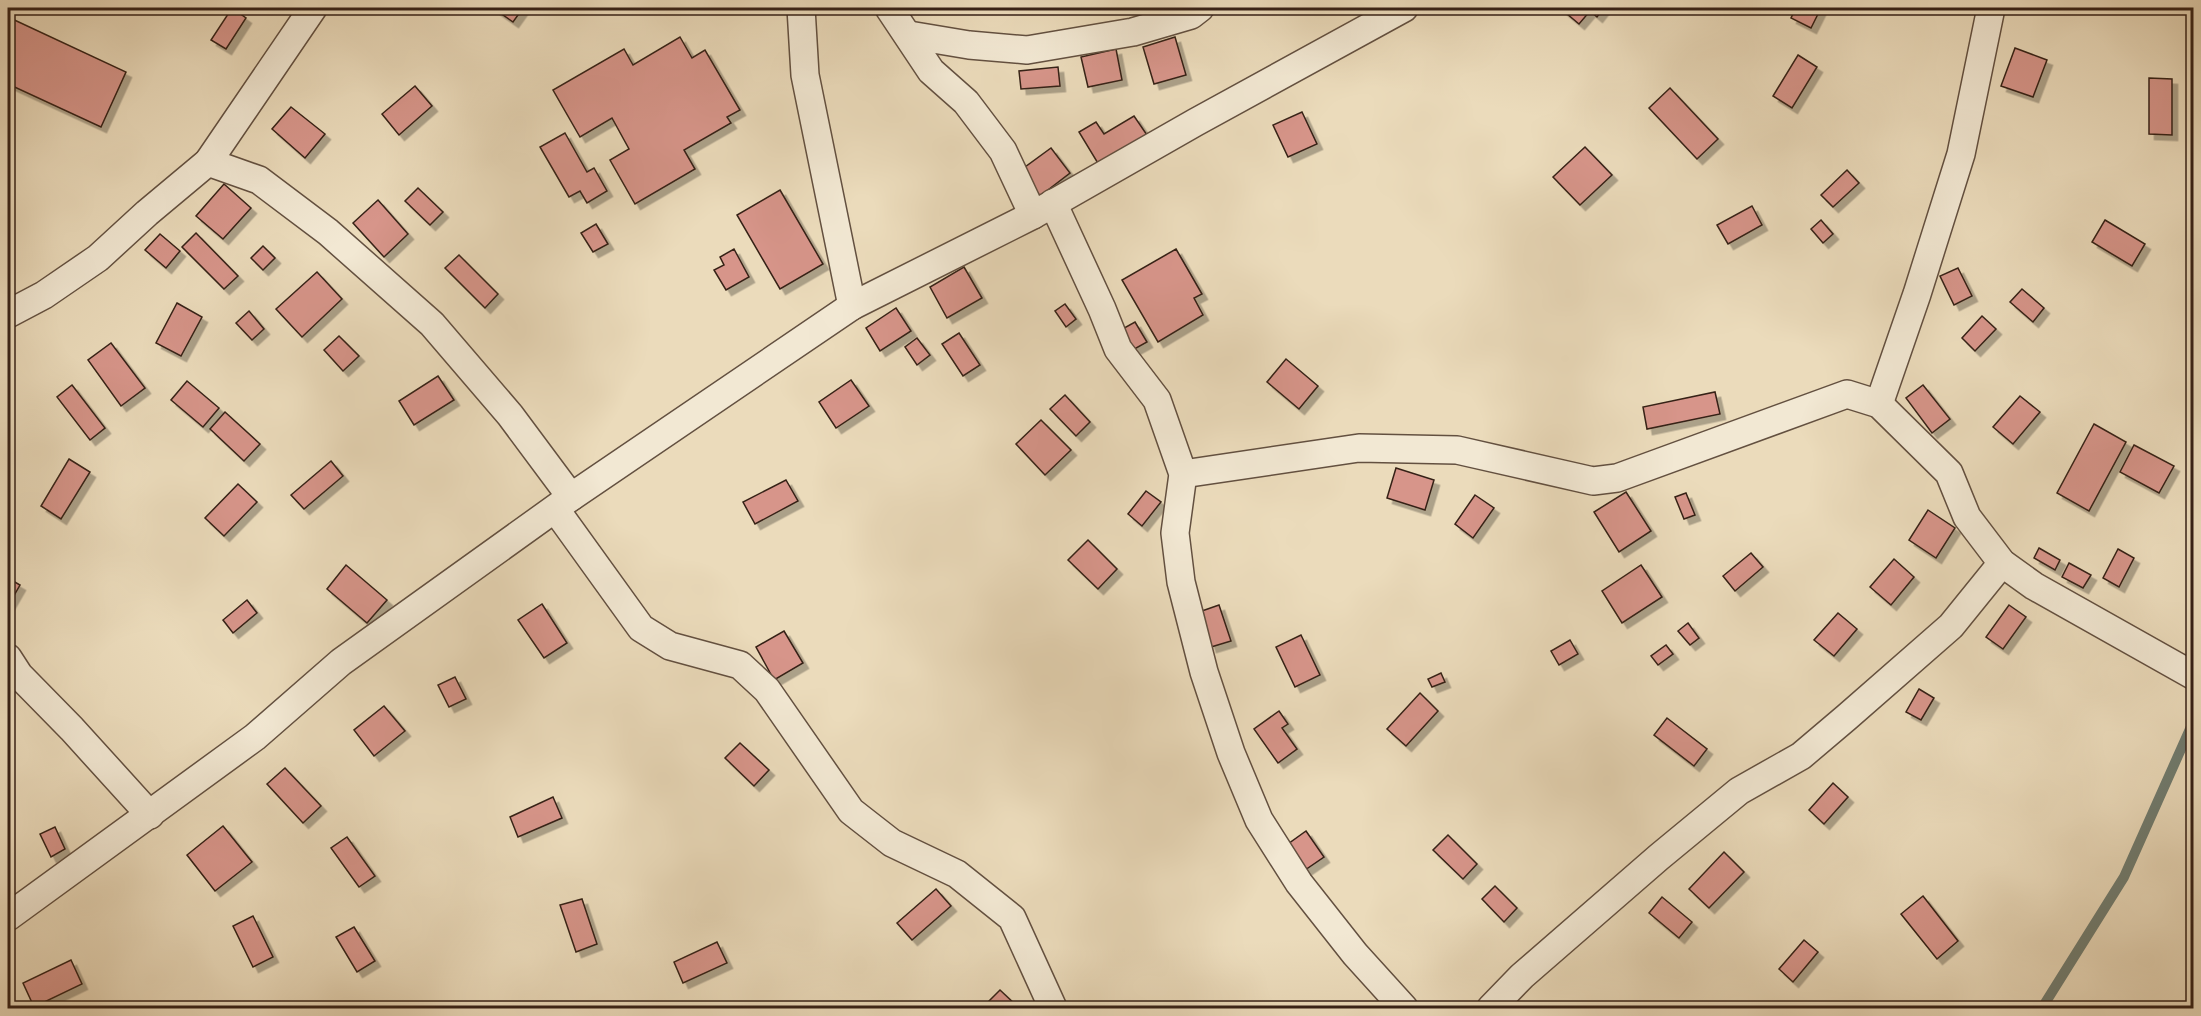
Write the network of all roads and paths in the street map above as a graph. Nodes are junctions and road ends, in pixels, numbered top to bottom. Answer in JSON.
{"nodes":[{"id":1,"x":313,"y":8,"type":"edge"},
{"id":2,"x":801,"y":8,"type":"edge"},
{"id":3,"x":889,"y":8,"type":"edge"},
{"id":4,"x":1200,"y":8,"type":"edge"},
{"id":5,"x":1404,"y":8,"type":"edge"},
{"id":6,"x":1991,"y":8,"type":"edge"},
{"id":7,"x":909,"y":36,"type":"junction"},
{"id":8,"x":208,"y":162,"type":"junction"},
{"id":9,"x":1043,"y":209,"type":"junction"},
{"id":10,"x":852,"y":306,"type":"junction"},
{"id":11,"x":8,"y":314,"type":"edge"},
{"id":12,"x":1880,"y":404,"type":"junction"},
{"id":13,"x":1183,"y":474,"type":"junction"},
{"id":14,"x":564,"y":503,"type":"junction"},
{"id":15,"x":2002,"y":563,"type":"junction"},
{"id":16,"x":8,"y":658,"type":"edge"},
{"id":17,"x":2193,"y":676,"type":"edge"},
{"id":18,"x":150,"y":815,"type":"junction"},
{"id":19,"x":8,"y":917,"type":"edge"},
{"id":20,"x":1053,"y":1008,"type":"edge"},
{"id":21,"x":1404,"y":1008,"type":"edge"},
{"id":22,"x":1491,"y":1008,"type":"edge"}],
"edges":[{"from":1,"to":8,"type":"street"},
{"from":2,"to":10,"type":"street"},
{"from":3,"to":7,"type":"street"},
{"from":4,"to":7,"type":"street"},
{"from":5,"to":9,"type":"street"},
{"from":6,"to":12,"type":"street"},
{"from":7,"to":9,"type":"street"},
{"from":8,"to":11,"type":"street"},
{"from":8,"to":14,"type":"street"},
{"from":9,"to":10,"type":"street"},
{"from":9,"to":13,"type":"street"},
{"from":10,"to":14,"type":"street"},
{"from":12,"to":13,"type":"street"},
{"from":12,"to":15,"type":"street"},
{"from":13,"to":21,"type":"street"},
{"from":14,"to":18,"type":"street"},
{"from":14,"to":20,"type":"street"},
{"from":15,"to":17,"type":"street"},
{"from":15,"to":22,"type":"street"},
{"from":16,"to":18,"type":"street"},
{"from":18,"to":19,"type":"street"}]}
